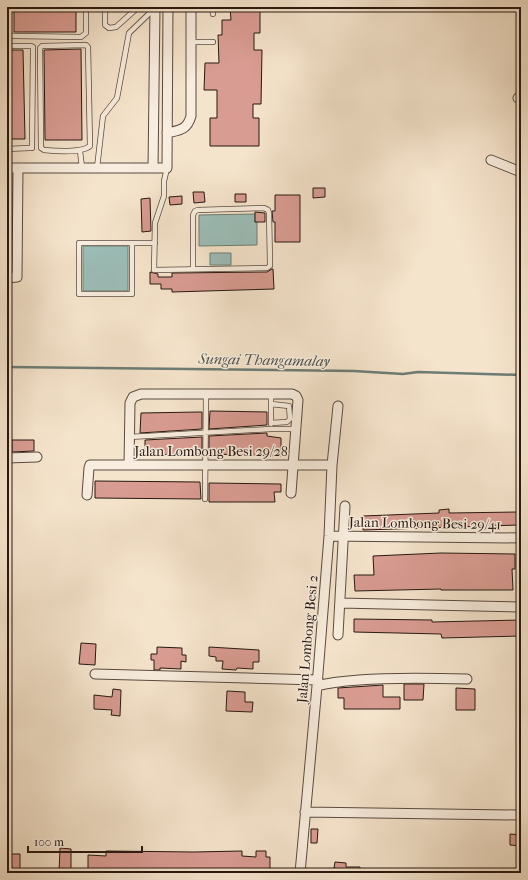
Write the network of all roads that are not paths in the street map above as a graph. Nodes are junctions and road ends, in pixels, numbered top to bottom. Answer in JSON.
{"nodes":[{"id":1,"x":86,"y":7,"type":"edge"},
{"id":2,"x":104,"y":7,"type":"edge"},
{"id":3,"x":136,"y":7,"type":"edge"},
{"id":4,"x":168,"y":7,"type":"edge"},
{"id":5,"x":191,"y":7,"type":"edge"},
{"id":6,"x":212,"y":7,"type":"edge"},
{"id":7,"x":155,"y":8,"type":"edge"},
{"id":8,"x":213,"y":14,"type":"dead end"},
{"id":9,"x":7,"y":31,"type":"edge"},
{"id":10,"x":191,"y":42,"type":"junction"},
{"id":11,"x":213,"y":42,"type":"dead end"},
{"id":12,"x":7,"y":46,"type":"edge"},
{"id":13,"x":167,"y":133,"type":"junction"},
{"id":14,"x":7,"y":149,"type":"edge"},
{"id":15,"x":80,"y":151,"type":"junction"},
{"id":16,"x":491,"y":160,"type":"dead end"},
{"id":17,"x":7,"y":168,"type":"edge"},
{"id":18,"x":18,"y":168,"type":"junction"},
{"id":19,"x":82,"y":168,"type":"junction"},
{"id":20,"x":97,"y":168,"type":"junction"},
{"id":21,"x":153,"y":168,"type":"junction"},
{"id":22,"x":167,"y":168,"type":"junction"},
{"id":23,"x":521,"y":172,"type":"edge"},
{"id":24,"x":132,"y":243,"type":"junction"},
{"id":25,"x":155,"y":243,"type":"junction"},
{"id":26,"x":193,"y":269,"type":"junction"},
{"id":27,"x":7,"y":278,"type":"edge"},
{"id":28,"x":206,"y":394,"type":"junction"},
{"id":29,"x":271,"y":394,"type":"junction"},
{"id":30,"x":271,"y":404,"type":"junction"},
{"id":31,"x":338,"y":406,"type":"dead end"},
{"id":32,"x":270,"y":423,"type":"junction"},
{"id":33,"x":270,"y":429,"type":"junction"},
{"id":34,"x":295,"y":429,"type":"junction"},
{"id":35,"x":206,"y":433,"type":"junction"},
{"id":36,"x":129,"y":437,"type":"junction"},
{"id":37,"x":7,"y":458,"type":"edge"},
{"id":38,"x":37,"y":458,"type":"dead end"},
{"id":39,"x":129,"y":465,"type":"junction"},
{"id":40,"x":205,"y":465,"type":"junction"},
{"id":41,"x":293,"y":465,"type":"junction"},
{"id":42,"x":332,"y":465,"type":"junction"},
{"id":43,"x":291,"y":493,"type":"dead end"},
{"id":44,"x":87,"y":495,"type":"dead end"},
{"id":45,"x":205,"y":499,"type":"dead end"},
{"id":46,"x":345,"y":506,"type":"dead end"},
{"id":47,"x":329,"y":536,"type":"junction"},
{"id":48,"x":344,"y":536,"type":"junction"},
{"id":49,"x":521,"y":538,"type":"edge"},
{"id":50,"x":340,"y":603,"type":"junction"},
{"id":51,"x":521,"y":607,"type":"edge"},
{"id":52,"x":338,"y":635,"type":"dead end"},
{"id":53,"x":95,"y":674,"type":"dead end"},
{"id":54,"x":467,"y":679,"type":"dead end"},
{"id":55,"x":317,"y":683,"type":"junction"},
{"id":56,"x":305,"y":812,"type":"junction"},
{"id":57,"x":517,"y":816,"type":"dead end"},
{"id":58,"x":300,"y":873,"type":"edge"}],
"edges":[{"from":1,"to":9,"type":"lane"},
{"from":2,"to":3,"type":"lane"},
{"from":4,"to":13,"type":"street"},
{"from":5,"to":10,"type":"street"},
{"from":6,"to":8,"type":"lane"},
{"from":7,"to":20,"type":"lane"},
{"from":7,"to":21,"type":"street"},
{"from":10,"to":11,"type":"lane"},
{"from":10,"to":13,"type":"street"},
{"from":12,"to":14,"type":"lane"},
{"from":13,"to":22,"type":"street"},
{"from":15,"to":15,"type":"lane"},
{"from":15,"to":19,"type":"lane"},
{"from":16,"to":23,"type":"street"},
{"from":17,"to":18,"type":"street"},
{"from":18,"to":19,"type":"street"},
{"from":18,"to":27,"type":"street"},
{"from":19,"to":20,"type":"street"},
{"from":20,"to":21,"type":"street"},
{"from":21,"to":22,"type":"street"},
{"from":22,"to":25,"type":"lane"},
{"from":24,"to":24,"type":"lane"},
{"from":24,"to":25,"type":"lane"},
{"from":25,"to":26,"type":"lane"},
{"from":26,"to":26,"type":"lane"},
{"from":28,"to":29,"type":"street"},
{"from":28,"to":35,"type":"lane"},
{"from":28,"to":36,"type":"street"},
{"from":29,"to":30,"type":"lane"},
{"from":29,"to":34,"type":"street"},
{"from":30,"to":32,"type":"lane"},
{"from":30,"to":32,"type":"lane"},
{"from":31,"to":42,"type":"street","name":"Jalan Lombong Besi 2"},
{"from":32,"to":33,"type":"lane"},
{"from":33,"to":34,"type":"lane"},
{"from":33,"to":35,"type":"lane"},
{"from":34,"to":41,"type":"street"},
{"from":35,"to":36,"type":"lane"},
{"from":35,"to":40,"type":"lane"},
{"from":36,"to":39,"type":"street"},
{"from":37,"to":38,"type":"street"},
{"from":39,"to":40,"type":"street","name":"Jalan Lombong Besi 29/28"},
{"from":39,"to":44,"type":"street","name":"Jalan Lombong Besi 29/28"},
{"from":40,"to":41,"type":"street","name":"Jalan Lombong Besi 29/28"},
{"from":40,"to":45,"type":"lane"},
{"from":41,"to":42,"type":"street","name":"Jalan Lombong Besi 29/28"},
{"from":41,"to":43,"type":"street"},
{"from":42,"to":47,"type":"street","name":"Jalan Lombong Besi 2"},
{"from":46,"to":48,"type":"street"},
{"from":47,"to":48,"type":"street","name":"Jalan Lombong Besi 29/41"},
{"from":47,"to":55,"type":"street","name":"Jalan Lombong Besi 2"},
{"from":48,"to":49,"type":"street","name":"Jalan Lombong Besi 29/41"},
{"from":48,"to":50,"type":"street"},
{"from":50,"to":51,"type":"street"},
{"from":50,"to":52,"type":"street"},
{"from":53,"to":55,"type":"street"},
{"from":54,"to":55,"type":"street"},
{"from":55,"to":56,"type":"street","name":"Jalan Lombong Besi 2"},
{"from":56,"to":57,"type":"street"},
{"from":56,"to":58,"type":"street","name":"Jalan Lombong Besi 2"}]}
